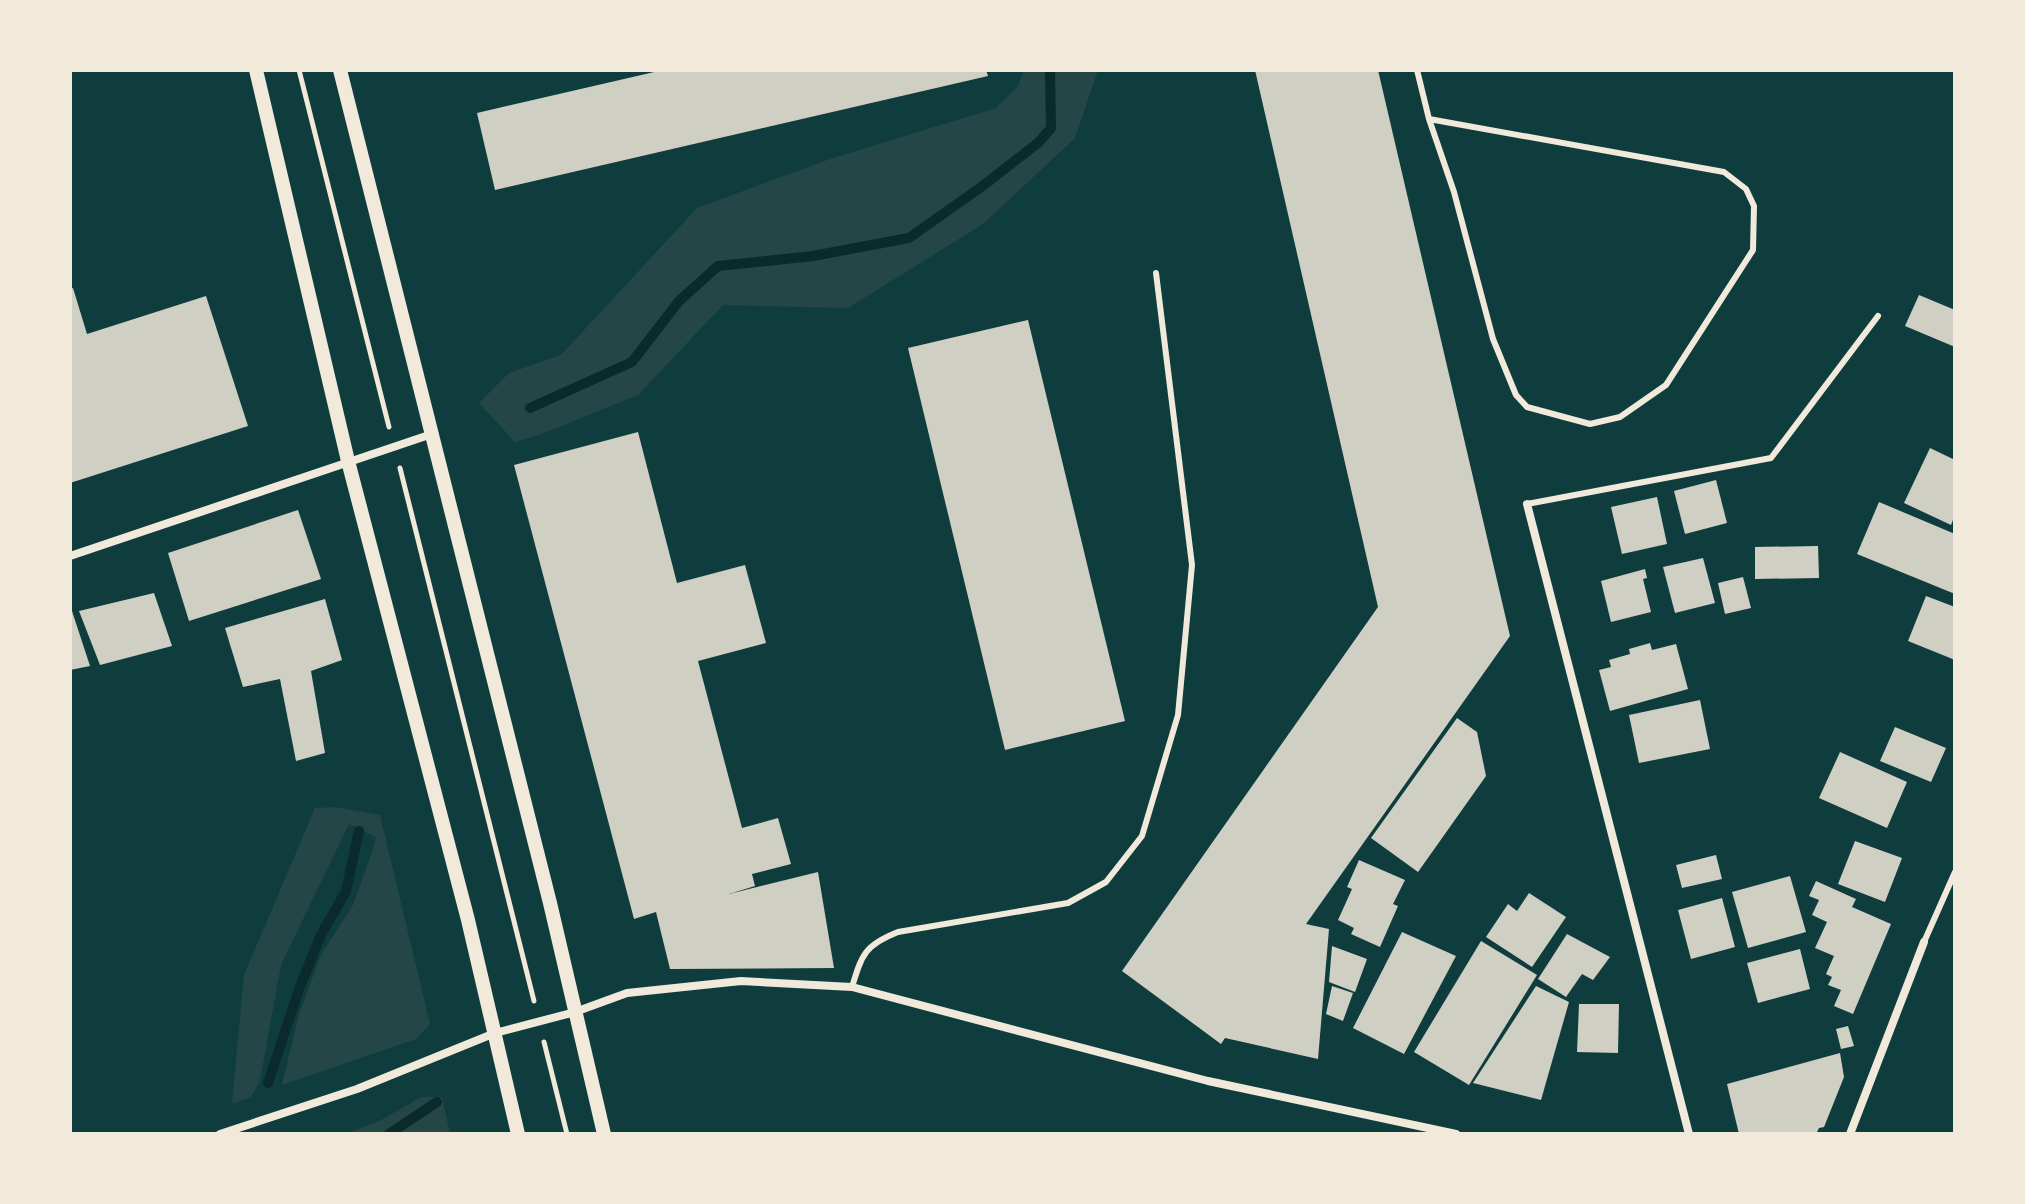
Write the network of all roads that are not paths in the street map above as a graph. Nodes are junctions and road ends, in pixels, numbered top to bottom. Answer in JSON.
{"nodes":[{"id":1,"x":256,"y":70,"type":"edge"},
{"id":2,"x":340,"y":70,"type":"edge"},
{"id":3,"x":1417,"y":70,"type":"edge"},
{"id":4,"x":1429,"y":119,"type":"junction"},
{"id":5,"x":1156,"y":273,"type":"dead end"},
{"id":6,"x":1878,"y":316,"type":"dead end"},
{"id":7,"x":432,"y":434,"type":"junction"},
{"id":8,"x":348,"y":461,"type":"junction"},
{"id":9,"x":1527,"y":504,"type":"joint"},
{"id":10,"x":70,"y":556,"type":"edge"},
{"id":11,"x":1955,"y":872,"type":"edge"},
{"id":12,"x":1924,"y":942,"type":"joint"},
{"id":13,"x":852,"y":987,"type":"junction"},
{"id":14,"x":575,"y":1012,"type":"junction"},
{"id":15,"x":495,"y":1033,"type":"junction"},
{"id":16,"x":220,"y":1134,"type":"edge"},
{"id":17,"x":518,"y":1134,"type":"edge"},
{"id":18,"x":604,"y":1134,"type":"edge"},
{"id":19,"x":1456,"y":1134,"type":"edge"},
{"id":20,"x":1689,"y":1134,"type":"edge"},
{"id":21,"x":1850,"y":1134,"type":"edge"}],
"edges":[{"from":1,"to":8,"type":"street"},
{"from":2,"to":7,"type":"street"},
{"from":3,"to":4,"type":"lane"},
{"from":4,"to":4,"type":"lane"},
{"from":5,"to":13,"type":"lane"},
{"from":6,"to":9,"type":"lane"},
{"from":7,"to":8,"type":"street"},
{"from":7,"to":14,"type":"street"},
{"from":8,"to":10,"type":"street"},
{"from":8,"to":15,"type":"street"},
{"from":9,"to":20,"type":"street"},
{"from":11,"to":12,"type":"lane"},
{"from":12,"to":21,"type":"street"},
{"from":13,"to":14,"type":"street"},
{"from":13,"to":19,"type":"street"},
{"from":14,"to":15,"type":"street"},
{"from":14,"to":18,"type":"street"},
{"from":15,"to":16,"type":"street"},
{"from":15,"to":17,"type":"street"}]}
